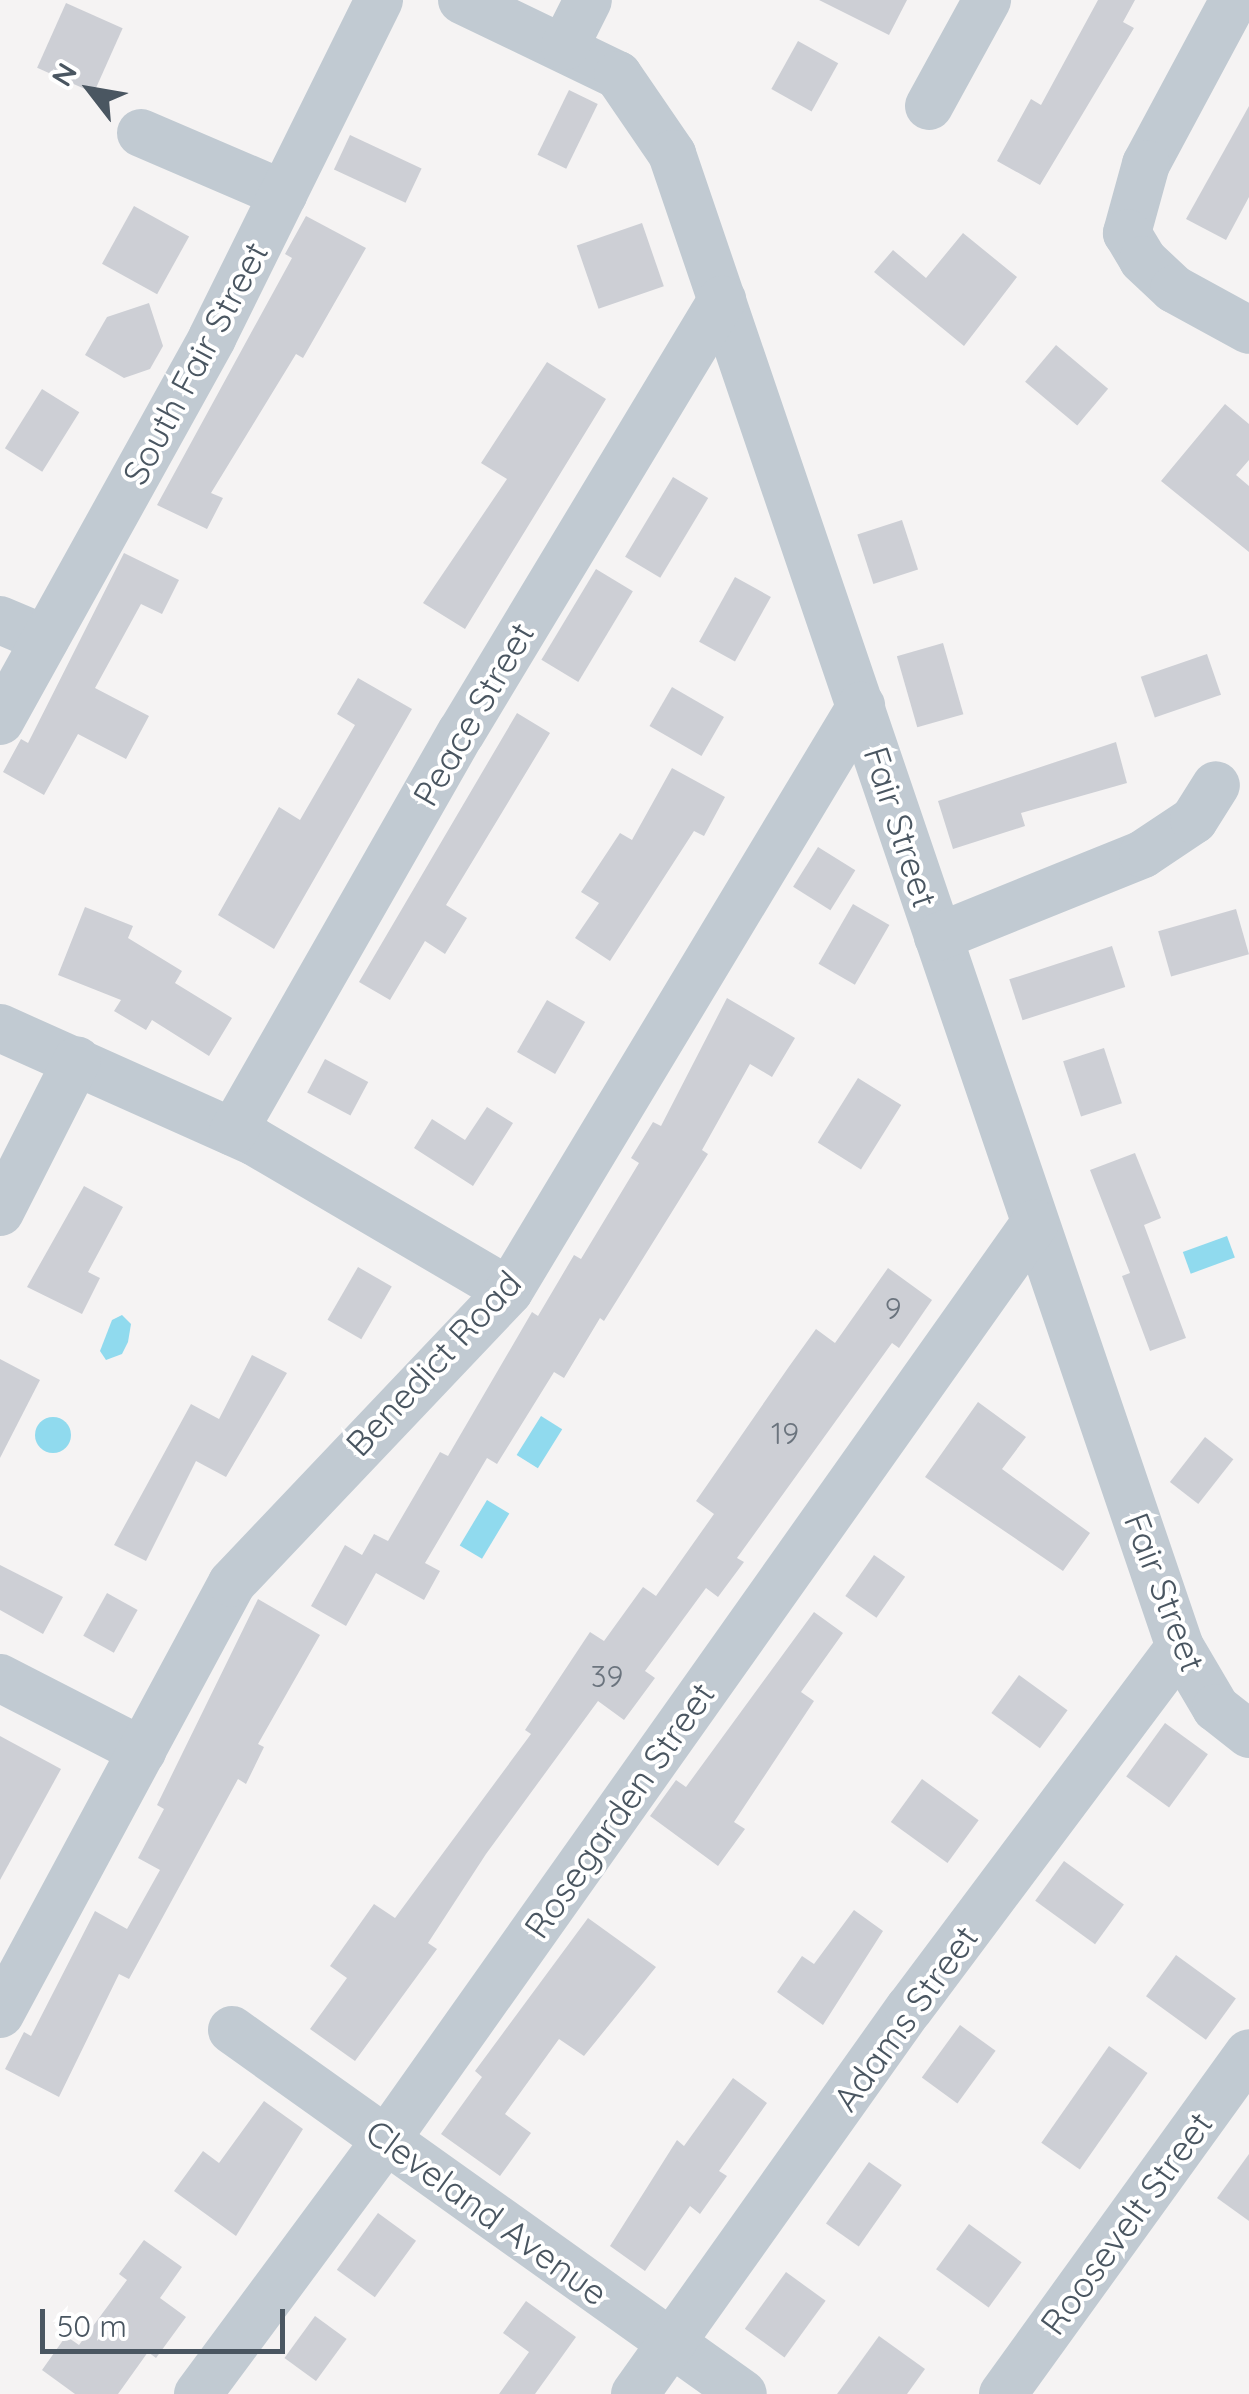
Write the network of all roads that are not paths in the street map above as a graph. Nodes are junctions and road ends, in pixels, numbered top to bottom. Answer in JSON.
{"nodes":[{"id":1,"x":380,"y":0,"type":"edge"},
{"id":2,"x":462,"y":0,"type":"edge"},
{"id":3,"x":588,"y":0,"type":"edge"},
{"id":4,"x":987,"y":0,"type":"edge"},
{"id":5,"x":1234,"y":0,"type":"edge"},
{"id":6,"x":565,"y":46,"type":"junction"},
{"id":7,"x":929,"y":106,"type":"dead end"},
{"id":8,"x":140,"y":133,"type":"dead end"},
{"id":9,"x":283,"y":194,"type":"junction"},
{"id":10,"x":722,"y":300,"type":"junction"},
{"id":11,"x":1249,"y":330,"type":"edge"},
{"id":12,"x":0,"y":620,"type":"edge"},
{"id":13,"x":45,"y":639,"type":"junction"},
{"id":14,"x":861,"y":706,"type":"junction"},
{"id":15,"x":0,"y":722,"type":"edge"},
{"id":16,"x":1216,"y":785,"type":"dead end"},
{"id":17,"x":938,"y":937,"type":"junction"},
{"id":18,"x":0,"y":1028,"type":"edge"},
{"id":19,"x":77,"y":1060,"type":"junction"},
{"id":20,"x":233,"y":1132,"type":"junction"},
{"id":21,"x":0,"y":1212,"type":"edge"},
{"id":22,"x":1035,"y":1223,"type":"junction"},
{"id":23,"x":509,"y":1291,"type":"junction"},
{"id":24,"x":1180,"y":1647,"type":"junction"},
{"id":25,"x":0,"y":1678,"type":"edge"},
{"id":26,"x":1241,"y":1715,"type":"edge"},
{"id":27,"x":142,"y":1751,"type":"junction"},
{"id":28,"x":0,"y":2014,"type":"edge"},
{"id":29,"x":232,"y":2030,"type":"dead end"},
{"id":30,"x":1249,"y":2053,"type":"edge"},
{"id":31,"x":386,"y":2140,"type":"junction"},
{"id":32,"x":672,"y":2344,"type":"junction"},
{"id":33,"x":198,"y":2394,"type":"edge"},
{"id":34,"x":635,"y":2394,"type":"edge"},
{"id":35,"x":743,"y":2394,"type":"edge"},
{"id":36,"x":1003,"y":2394,"type":"edge"}],
"edges":[{"from":1,"to":9,"type":"street","name":"South Fair Street"},
{"from":2,"to":6,"type":"street","name":"Fair Street"},
{"from":3,"to":6,"type":"street"},
{"from":4,"to":7,"type":"street"},
{"from":5,"to":11,"type":"street"},
{"from":6,"to":10,"type":"street","name":"Fair Street"},
{"from":8,"to":9,"type":"street"},
{"from":9,"to":13,"type":"street","name":"South Fair Street"},
{"from":10,"to":14,"type":"street","name":"Fair Street"},
{"from":10,"to":20,"type":"street","name":"Peace Street"},
{"from":12,"to":13,"type":"street"},
{"from":13,"to":15,"type":"street","name":"South Fair Street"},
{"from":14,"to":17,"type":"street","name":"Fair Street"},
{"from":14,"to":23,"type":"street","name":"Benedict Road"},
{"from":16,"to":17,"type":"street"},
{"from":17,"to":22,"type":"street","name":"Fair Street"},
{"from":18,"to":19,"type":"street"},
{"from":19,"to":20,"type":"street"},
{"from":19,"to":21,"type":"street"},
{"from":20,"to":23,"type":"street"},
{"from":22,"to":24,"type":"street","name":"Fair Street"},
{"from":22,"to":31,"type":"street","name":"Rosegarden Street"},
{"from":23,"to":27,"type":"street","name":"Benedict Road"},
{"from":24,"to":26,"type":"street","name":"Fair Street"},
{"from":24,"to":32,"type":"street","name":"Adams Street"},
{"from":25,"to":27,"type":"street"},
{"from":27,"to":28,"type":"street","name":"Benedict Road"},
{"from":29,"to":31,"type":"street","name":"Cleveland Avenue"},
{"from":30,"to":36,"type":"street","name":"Roosevelt Street"},
{"from":31,"to":32,"type":"street","name":"Cleveland Avenue"},
{"from":31,"to":33,"type":"street","name":"Rosegarden Street"},
{"from":32,"to":34,"type":"street","name":"Adams Street"},
{"from":32,"to":35,"type":"street","name":"Cleveland Avenue"}]}
